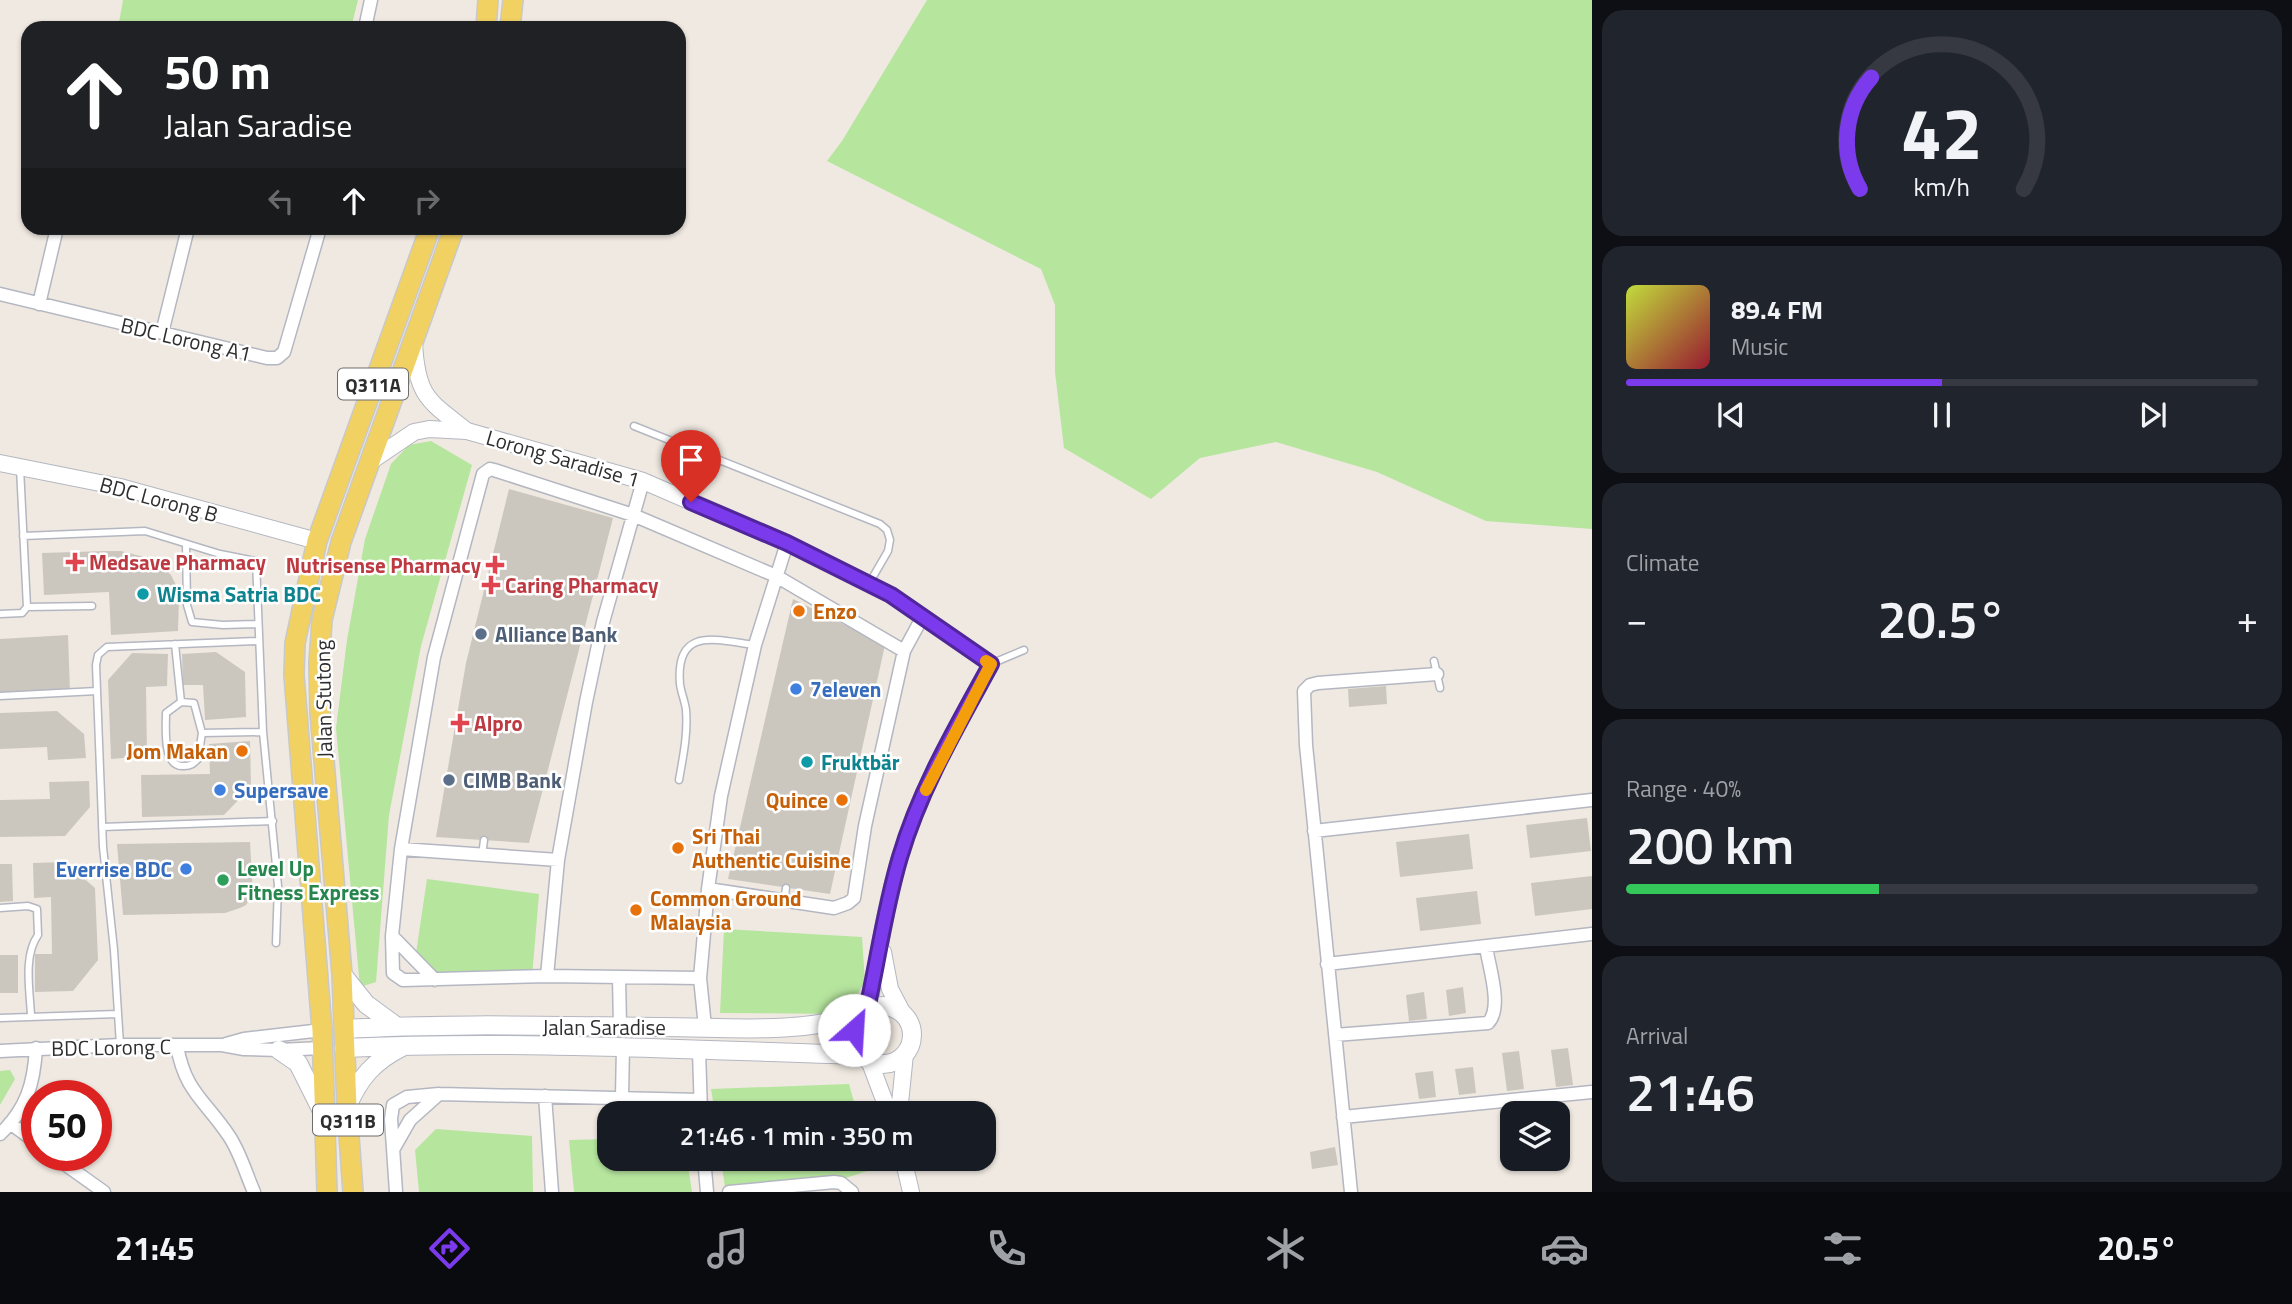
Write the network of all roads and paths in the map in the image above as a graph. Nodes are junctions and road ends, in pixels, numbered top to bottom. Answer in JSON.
{"nodes":[{"id":1,"x":371,"y":0,"type":"edge"},
{"id":2,"x":488,"y":0,"type":"edge"},
{"id":3,"x":513,"y":0,"type":"edge"},
{"id":4,"x":366,"y":21,"type":"edge"},
{"id":5,"x":486,"y":21,"type":"edge"},
{"id":6,"x":511,"y":21,"type":"edge"},
{"id":7,"x":55,"y":235,"type":"edge"},
{"id":8,"x":186,"y":235,"type":"edge"},
{"id":9,"x":318,"y":235,"type":"edge"},
{"id":10,"x":427,"y":235,"type":"edge"},
{"id":11,"x":452,"y":235,"type":"edge"},
{"id":12,"x":0,"y":294,"type":"edge"},
{"id":13,"x":39,"y":304,"type":"junction"},
{"id":14,"x":162,"y":333,"type":"junction"},
{"id":15,"x":414,"y":340,"type":"junction"},
{"id":16,"x":634,"y":426,"type":"dead end"},
{"id":17,"x":467,"y":431,"type":"junction"},
{"id":18,"x":0,"y":463,"type":"edge"},
{"id":19,"x":368,"y":463,"type":"junction"},
{"id":20,"x":20,"y":467,"type":"junction"},
{"id":21,"x":643,"y":481,"type":"junction"},
{"id":22,"x":633,"y":515,"type":"junction"},
{"id":23,"x":23,"y":536,"type":"junction"},
{"id":24,"x":317,"y":541,"type":"junction"},
{"id":25,"x":341,"y":542,"type":"junction"},
{"id":26,"x":787,"y":543,"type":"junction"},
{"id":27,"x":186,"y":544,"type":"junction"},
{"id":28,"x":776,"y":576,"type":"junction"},
{"id":29,"x":869,"y":584,"type":"junction"},
{"id":30,"x":27,"y":607,"type":"junction"},
{"id":31,"x":92,"y":607,"type":"dead end"},
{"id":32,"x":0,"y":614,"type":"edge"},
{"id":33,"x":923,"y":616,"type":"junction"},
{"id":34,"x":258,"y":624,"type":"junction"},
{"id":35,"x":259,"y":641,"type":"junction"},
{"id":36,"x":175,"y":644,"type":"junction"},
{"id":37,"x":755,"y":645,"type":"junction"},
{"id":38,"x":904,"y":650,"type":"junction"},
{"id":39,"x":1024,"y":650,"type":"dead end"},
{"id":40,"x":991,"y":664,"type":"junction"},
{"id":41,"x":1435,"y":668,"type":"joint"},
{"id":42,"x":1440,"y":688,"type":"dead end"},
{"id":43,"x":97,"y":691,"type":"junction"},
{"id":44,"x":0,"y":696,"type":"edge"},
{"id":45,"x":181,"y":702,"type":"junction"},
{"id":46,"x":263,"y":732,"type":"junction"},
{"id":47,"x":202,"y":733,"type":"junction"},
{"id":48,"x":678,"y":780,"type":"dead end"},
{"id":49,"x":1592,"y":800,"type":"edge"},
{"id":50,"x":273,"y":821,"type":"junction"},
{"id":51,"x":102,"y":827,"type":"junction"},
{"id":52,"x":1314,"y":831,"type":"junction"},
{"id":53,"x":484,"y":840,"type":"dead end"},
{"id":54,"x":401,"y":849,"type":"junction"},
{"id":55,"x":482,"y":856,"type":"junction"},
{"id":56,"x":558,"y":860,"type":"junction"},
{"id":57,"x":708,"y":889,"type":"junction"},
{"id":58,"x":0,"y":908,"type":"edge"},
{"id":59,"x":1592,"y":934,"type":"edge"},
{"id":60,"x":392,"y":936,"type":"junction"},
{"id":61,"x":882,"y":939,"type":"junction"},
{"id":62,"x":276,"y":943,"type":"dead end"},
{"id":63,"x":1486,"y":947,"type":"junction"},
{"id":64,"x":1327,"y":964,"type":"junction"},
{"id":65,"x":342,"y":974,"type":"junction"},
{"id":66,"x":547,"y":976,"type":"junction"},
{"id":67,"x":619,"y":977,"type":"junction"},
{"id":68,"x":700,"y":978,"type":"junction"},
{"id":69,"x":435,"y":980,"type":"junction"},
{"id":70,"x":901,"y":1010,"type":"junction"},
{"id":71,"x":865,"y":1012,"type":"junction"},
{"id":72,"x":117,"y":1013,"type":"junction"},
{"id":73,"x":31,"y":1016,"type":"junction"},
{"id":74,"x":0,"y":1018,"type":"edge"},
{"id":75,"x":396,"y":1026,"type":"junction"},
{"id":76,"x":621,"y":1026,"type":"junction"},
{"id":77,"x":705,"y":1027,"type":"junction"},
{"id":78,"x":1335,"y":1035,"type":"junction"},
{"id":79,"x":344,"y":1038,"type":"junction"},
{"id":80,"x":322,"y":1039,"type":"junction"},
{"id":81,"x":120,"y":1045,"type":"junction"},
{"id":82,"x":222,"y":1045,"type":"junction"},
{"id":83,"x":405,"y":1045,"type":"junction"},
{"id":84,"x":177,"y":1046,"type":"junction"},
{"id":85,"x":623,"y":1046,"type":"junction"},
{"id":86,"x":36,"y":1048,"type":"junction"},
{"id":87,"x":279,"y":1050,"type":"junction"},
{"id":88,"x":0,"y":1051,"type":"edge"},
{"id":89,"x":699,"y":1051,"type":"junction"},
{"id":90,"x":905,"y":1055,"type":"junction"},
{"id":91,"x":865,"y":1058,"type":"junction"},
{"id":92,"x":1592,"y":1092,"type":"edge"},
{"id":93,"x":439,"y":1094,"type":"junction"},
{"id":94,"x":545,"y":1096,"type":"junction"},
{"id":95,"x":622,"y":1096,"type":"junction"},
{"id":96,"x":661,"y":1101,"type":"edge"},
{"id":97,"x":700,"y":1101,"type":"edge"},
{"id":98,"x":884,"y":1101,"type":"edge"},
{"id":99,"x":900,"y":1101,"type":"edge"},
{"id":100,"x":347,"y":1108,"type":"junction"},
{"id":101,"x":324,"y":1115,"type":"junction"},
{"id":102,"x":1343,"y":1117,"type":"junction"},
{"id":103,"x":10,"y":1123,"type":"junction"},
{"id":104,"x":21,"y":1131,"type":"edge"},
{"id":105,"x":0,"y":1134,"type":"edge"},
{"id":106,"x":392,"y":1151,"type":"junction"},
{"id":107,"x":73,"y":1171,"type":"edge"},
{"id":108,"x":705,"y":1171,"type":"edge"},
{"id":109,"x":906,"y":1171,"type":"edge"},
{"id":110,"x":82,"y":1178,"type":"junction"},
{"id":111,"x":782,"y":1190,"type":"edge"},
{"id":112,"x":85,"y":1192,"type":"edge"},
{"id":113,"x":104,"y":1192,"type":"edge"},
{"id":114,"x":254,"y":1192,"type":"edge"},
{"id":115,"x":327,"y":1192,"type":"edge"},
{"id":116,"x":354,"y":1192,"type":"edge"},
{"id":117,"x":396,"y":1192,"type":"edge"},
{"id":118,"x":552,"y":1192,"type":"edge"},
{"id":119,"x":707,"y":1192,"type":"edge"},
{"id":120,"x":729,"y":1192,"type":"edge"},
{"id":121,"x":852,"y":1192,"type":"edge"},
{"id":122,"x":911,"y":1192,"type":"edge"},
{"id":123,"x":1351,"y":1192,"type":"edge"}],
"edges":[{"from":1,"to":4,"type":"street"},
{"from":2,"to":5,"type":"main road"},
{"from":3,"to":6,"type":"main road"},
{"from":7,"to":13,"type":"street"},
{"from":8,"to":14,"type":"street"},
{"from":9,"to":14,"type":"street","name":"BDC Lorong A1"},
{"from":10,"to":24,"type":"main road","name":"Jalan Stutong","number":"Q311A"},
{"from":11,"to":15,"type":"main road","name":"Jalan Stutong","number":"Q311B"},
{"from":12,"to":13,"type":"street","name":"BDC Lorong A1"},
{"from":13,"to":14,"type":"street","name":"BDC Lorong A1"},
{"from":15,"to":17,"type":"street"},
{"from":15,"to":19,"type":"main road","name":"Jalan Stutong","number":"Q311B"},
{"from":16,"to":29,"type":"lane"},
{"from":17,"to":19,"type":"street"},
{"from":17,"to":21,"type":"street","name":"Lorong Saradise 1"},
{"from":18,"to":20,"type":"street","name":"BDC Lorong B"},
{"from":19,"to":25,"type":"main road","name":"Jalan Stutong","number":"Q311B"},
{"from":20,"to":23,"type":"lane"},
{"from":20,"to":24,"type":"street","name":"BDC Lorong B"},
{"from":21,"to":22,"type":"street"},
{"from":21,"to":26,"type":"street","name":"Lorong Saradise 1"},
{"from":22,"to":28,"type":"street"},
{"from":22,"to":54,"type":"street"},
{"from":22,"to":56,"type":"street"},
{"from":23,"to":27,"type":"lane"},
{"from":23,"to":30,"type":"lane"},
{"from":24,"to":25,"type":"main road"},
{"from":24,"to":80,"type":"main road","name":"Jalan Stutong","number":"Q311A"},
{"from":25,"to":65,"type":"main road","name":"Jalan Stutong","number":"Q311B"},
{"from":26,"to":28,"type":"street"},
{"from":26,"to":29,"type":"street","name":"Lorong Saradise 1"},
{"from":27,"to":34,"type":"lane"},
{"from":27,"to":34,"type":"lane"},
{"from":28,"to":37,"type":"street"},
{"from":28,"to":38,"type":"street"},
{"from":29,"to":33,"type":"street","name":"Lorong Saradise 1"},
{"from":30,"to":31,"type":"lane"},
{"from":30,"to":32,"type":"lane"},
{"from":33,"to":38,"type":"street"},
{"from":33,"to":40,"type":"street","name":"Lorong Saradise 1"},
{"from":34,"to":35,"type":"lane"},
{"from":35,"to":36,"type":"lane"},
{"from":35,"to":46,"type":"lane"},
{"from":36,"to":43,"type":"lane"},
{"from":36,"to":45,"type":"lane"},
{"from":37,"to":48,"type":"lane"},
{"from":37,"to":57,"type":"street"},
{"from":38,"to":57,"type":"street"},
{"from":39,"to":40,"type":"lane"},
{"from":40,"to":61,"type":"street"},
{"from":41,"to":42,"type":"lane"},
{"from":41,"to":52,"type":"street"},
{"from":43,"to":44,"type":"lane"},
{"from":43,"to":51,"type":"lane"},
{"from":45,"to":47,"type":"lane"},
{"from":45,"to":47,"type":"lane"},
{"from":46,"to":47,"type":"lane"},
{"from":46,"to":50,"type":"lane"},
{"from":49,"to":52,"type":"street"},
{"from":50,"to":51,"type":"lane"},
{"from":50,"to":62,"type":"lane"},
{"from":51,"to":72,"type":"lane"},
{"from":52,"to":64,"type":"street"},
{"from":53,"to":55,"type":"lane"},
{"from":54,"to":55,"type":"street"},
{"from":54,"to":60,"type":"street"},
{"from":55,"to":56,"type":"street"},
{"from":56,"to":66,"type":"street"},
{"from":57,"to":68,"type":"street"},
{"from":58,"to":73,"type":"lane"},
{"from":59,"to":63,"type":"street"},
{"from":60,"to":69,"type":"street"},
{"from":60,"to":69,"type":"street"},
{"from":61,"to":70,"type":"street"},
{"from":61,"to":71,"type":"street"},
{"from":63,"to":64,"type":"street"},
{"from":63,"to":78,"type":"street"},
{"from":64,"to":78,"type":"street"},
{"from":65,"to":75,"type":"main road"},
{"from":65,"to":79,"type":"main road","name":"Jalan Stutong","number":"Q311B"},
{"from":66,"to":67,"type":"street"},
{"from":66,"to":69,"type":"street"},
{"from":67,"to":68,"type":"street"},
{"from":67,"to":76,"type":"street"},
{"from":68,"to":77,"type":"street"},
{"from":70,"to":71,"type":"main road"},
{"from":70,"to":90,"type":"main road"},
{"from":71,"to":77,"type":"main road","name":"Jalan Saradise"},
{"from":71,"to":91,"type":"main road"},
{"from":72,"to":73,"type":"lane"},
{"from":72,"to":81,"type":"lane"},
{"from":73,"to":74,"type":"lane"},
{"from":75,"to":76,"type":"main road","name":"Jalan Saradise"},
{"from":75,"to":79,"type":"main road","name":"Jalan Saradise"},
{"from":76,"to":77,"type":"main road","name":"Jalan Saradise"},
{"from":78,"to":102,"type":"street"},
{"from":79,"to":80,"type":"main road","name":"BDC Lorong C"},
{"from":79,"to":83,"type":"main road","name":"Jalan Saradise"},
{"from":79,"to":100,"type":"main road","name":"Jalan Stutong","number":"Q311B"},
{"from":80,"to":82,"type":"street","name":"BDC Lorong C"},
{"from":80,"to":87,"type":"street","name":"BDC Lorong C"},
{"from":80,"to":101,"type":"main road","name":"Jalan Stutong","number":"Q311A"},
{"from":81,"to":84,"type":"street","name":"BDC Lorong C"},
{"from":81,"to":86,"type":"street","name":"BDC Lorong C"},
{"from":82,"to":84,"type":"street","name":"BDC Lorong C"},
{"from":82,"to":87,"type":"street","name":"BDC Lorong C"},
{"from":83,"to":85,"type":"main road","name":"Jalan Saradise"},
{"from":83,"to":100,"type":"main road"},
{"from":84,"to":114,"type":"street"},
{"from":85,"to":89,"type":"main road","name":"Jalan Saradise"},
{"from":85,"to":95,"type":"street","name":"Jalan Saradise"},
{"from":86,"to":88,"type":"street","name":"BDC Lorong C"},
{"from":86,"to":103,"type":"street"},
{"from":87,"to":101,"type":"main road"},
{"from":89,"to":91,"type":"main road","name":"Jalan Saradise"},
{"from":89,"to":97,"type":"street"},
{"from":90,"to":91,"type":"main road"},
{"from":90,"to":99,"type":"street"},
{"from":91,"to":98,"type":"street"},
{"from":92,"to":102,"type":"street"},
{"from":93,"to":94,"type":"street"},
{"from":93,"to":106,"type":"street"},
{"from":93,"to":106,"type":"street"},
{"from":94,"to":95,"type":"street"},
{"from":94,"to":118,"type":"street"},
{"from":95,"to":96,"type":"street"},
{"from":100,"to":116,"type":"main road","name":"Jalan Stutong","number":"Q311B"},
{"from":101,"to":115,"type":"main road","name":"Jalan Stutong","number":"Q311A"},
{"from":102,"to":123,"type":"street"},
{"from":103,"to":104,"type":"street"},
{"from":103,"to":105,"type":"street"},
{"from":106,"to":117,"type":"street"},
{"from":107,"to":110,"type":"street"},
{"from":108,"to":119,"type":"street"},
{"from":109,"to":122,"type":"street"},
{"from":110,"to":112,"type":"street"},
{"from":110,"to":113,"type":"street"},
{"from":111,"to":120,"type":"street"},
{"from":111,"to":121,"type":"street"}]}
